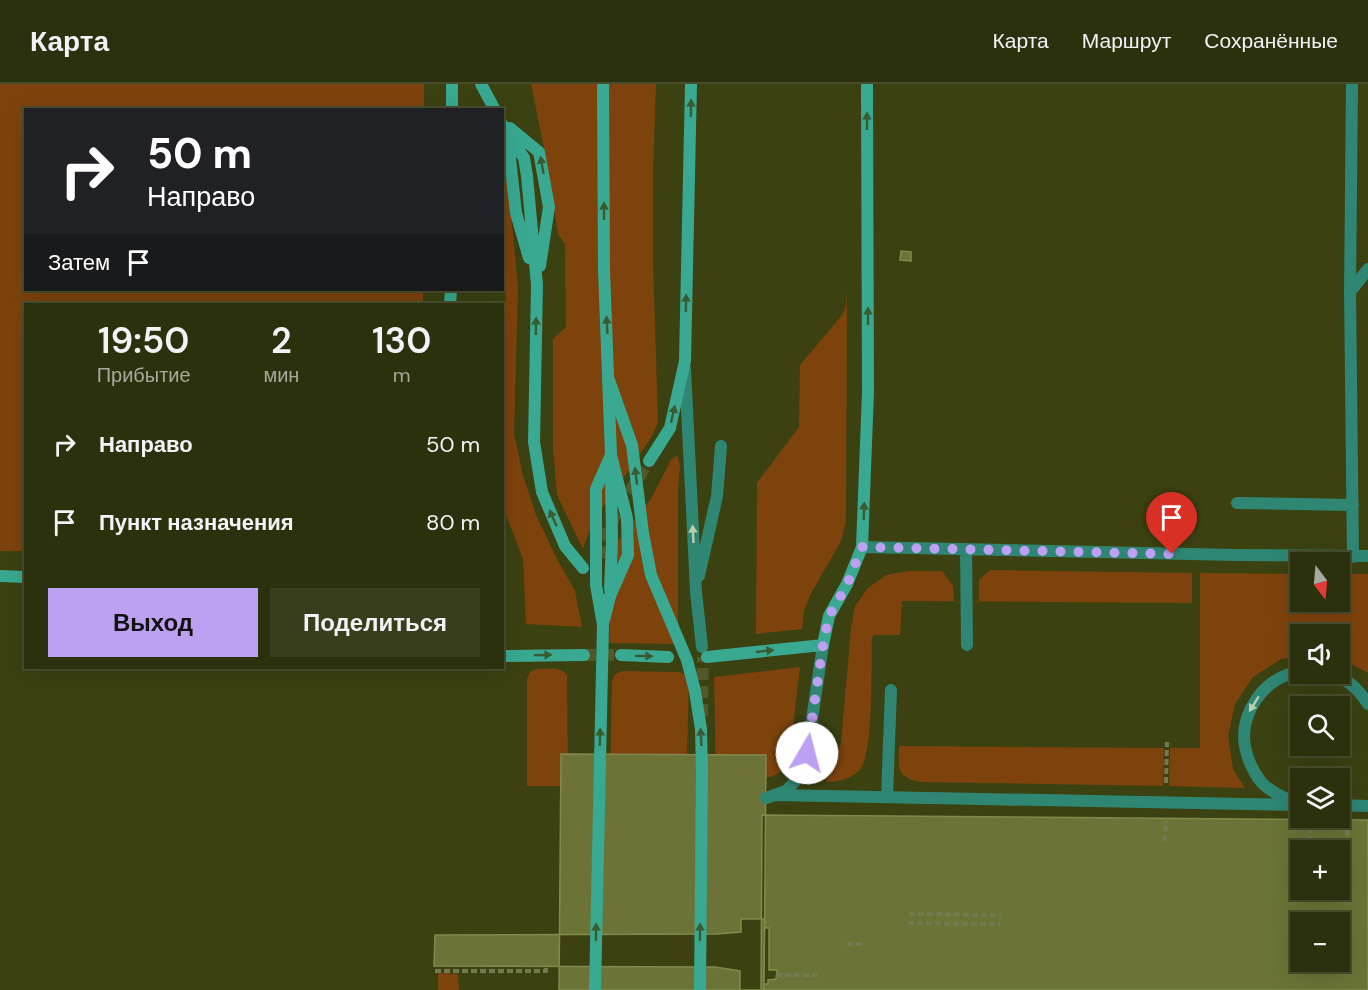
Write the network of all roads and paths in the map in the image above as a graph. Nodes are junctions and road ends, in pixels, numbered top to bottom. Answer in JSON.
{"nodes":[{"id":1,"x":452,"y":84,"type":"edge"},
{"id":2,"x":481,"y":84,"type":"edge"},
{"id":3,"x":603,"y":84,"type":"edge"},
{"id":4,"x":691,"y":84,"type":"edge"},
{"id":5,"x":867,"y":84,"type":"edge"},
{"id":6,"x":1352,"y":84,"type":"edge"},
{"id":7,"x":452,"y":108,"type":"edge"},
{"id":8,"x":494,"y":108,"type":"edge"},
{"id":9,"x":504,"y":126,"type":"edge"},
{"id":10,"x":504,"y":128,"type":"edge"},
{"id":11,"x":1368,"y":269,"type":"edge"},
{"id":12,"x":537,"y":285,"type":"junction"},
{"id":13,"x":1350,"y":292,"type":"junction"},
{"id":14,"x":685,"y":362,"type":"junction"},
{"id":15,"x":609,"y":380,"type":"junction"},
{"id":16,"x":721,"y":446,"type":"dead end"},
{"id":17,"x":611,"y":455,"type":"junction"},
{"id":18,"x":649,"y":461,"type":"tunnel mouth"},
{"id":19,"x":1237,"y":503,"type":"dead end"},
{"id":20,"x":1353,"y":505,"type":"junction"},
{"id":21,"x":862,"y":547,"type":"junction"},
{"id":22,"x":966,"y":549,"type":"junction"},
{"id":23,"x":1368,"y":556,"type":"edge"},
{"id":24,"x":1353,"y":557,"type":"junction"},
{"id":25,"x":583,"y":568,"type":"dead end"},
{"id":26,"x":0,"y":576,"type":"edge"},
{"id":27,"x":24,"y":576,"type":"edge"},
{"id":28,"x":696,"y":592,"type":"junction"},
{"id":29,"x":603,"y":625,"type":"junction"},
{"id":30,"x":823,"y":645,"type":"junction"},
{"id":31,"x":966,"y":645,"type":"dead end"},
{"id":32,"x":704,"y":652,"type":"joint"},
{"id":33,"x":584,"y":655,"type":"tunnel mouth"},
{"id":34,"x":504,"y":656,"type":"edge"},
{"id":35,"x":621,"y":656,"type":"tunnel mouth"},
{"id":36,"x":668,"y":657,"type":"dead end"},
{"id":37,"x":1290,"y":674,"type":"edge"},
{"id":38,"x":1350,"y":684,"type":"edge"},
{"id":39,"x":891,"y":690,"type":"dead end"},
{"id":40,"x":1368,"y":704,"type":"edge"},
{"id":41,"x":1167,"y":742,"type":"dead end"},
{"id":42,"x":1166,"y":787,"type":"dead end"},
{"id":43,"x":887,"y":797,"type":"junction"},
{"id":44,"x":1290,"y":801,"type":"edge"},
{"id":45,"x":1290,"y":805,"type":"edge"},
{"id":46,"x":1350,"y":805,"type":"edge"},
{"id":47,"x":1368,"y":806,"type":"edge"},
{"id":48,"x":909,"y":914,"type":"dead end"},
{"id":49,"x":1000,"y":915,"type":"dead end"},
{"id":50,"x":908,"y":923,"type":"dead end"},
{"id":51,"x":1000,"y":924,"type":"dead end"},
{"id":52,"x":847,"y":944,"type":"dead end"},
{"id":53,"x":863,"y":944,"type":"dead end"},
{"id":54,"x":546,"y":966,"type":"dead end"},
{"id":55,"x":435,"y":971,"type":"dead end"},
{"id":56,"x":776,"y":975,"type":"dead end"},
{"id":57,"x":819,"y":975,"type":"dead end"},
{"id":58,"x":595,"y":990,"type":"edge"},
{"id":59,"x":700,"y":990,"type":"edge"}],
"edges":[{"from":1,"to":7,"type":"street"},
{"from":2,"to":8,"type":"street"},
{"from":15,"to":3,"type":"street","one_way":true},
{"from":14,"to":4,"type":"street","one_way":true},
{"from":21,"to":5,"type":"street","one_way":true},
{"from":6,"to":13,"type":"lane"},
{"from":12,"to":9,"type":"street","one_way":true},
{"from":10,"to":12,"type":"street"},
{"from":11,"to":13,"type":"lane"},
{"from":25,"to":12,"type":"street","one_way":true},
{"from":13,"to":20,"type":"lane"},
{"from":18,"to":14,"type":"street","one_way":true},
{"from":28,"to":14,"type":"lane","one_way":true},
{"from":15,"to":17,"type":"street","bridge":true},
{"from":59,"to":15,"type":"street","one_way":true,"bridge":true},
{"from":16,"to":28,"type":"lane"},
{"from":17,"to":29,"type":"street","bridge":true},
{"from":17,"to":29,"type":"street","bridge":true},
{"from":19,"to":20,"type":"lane"},
{"from":20,"to":24,"type":"lane"},
{"from":21,"to":22,"type":"lane"},
{"from":21,"to":30,"type":"street"},
{"from":22,"to":24,"type":"lane"},
{"from":22,"to":31,"type":"lane"},
{"from":23,"to":24,"type":"lane"},
{"from":26,"to":27,"type":"street"},
{"from":28,"to":32,"type":"lane"},
{"from":58,"to":29,"type":"street","one_way":true,"bridge":true},
{"from":32,"to":30,"type":"street","one_way":true},
{"from":30,"to":43,"type":"lane"},
{"from":34,"to":33,"type":"street","one_way":true},
{"from":35,"to":36,"type":"street","one_way":true},
{"from":37,"to":44,"type":"lane","one_way":true},
{"from":38,"to":40,"type":"lane"},
{"from":39,"to":43,"type":"lane"},
{"from":41,"to":42,"type":"path"},
{"from":43,"to":45,"type":"lane"},
{"from":46,"to":47,"type":"lane"},
{"from":48,"to":49,"type":"path"},
{"from":50,"to":51,"type":"path"},
{"from":52,"to":53,"type":"path"},
{"from":54,"to":55,"type":"path"},
{"from":56,"to":57,"type":"path"}]}
